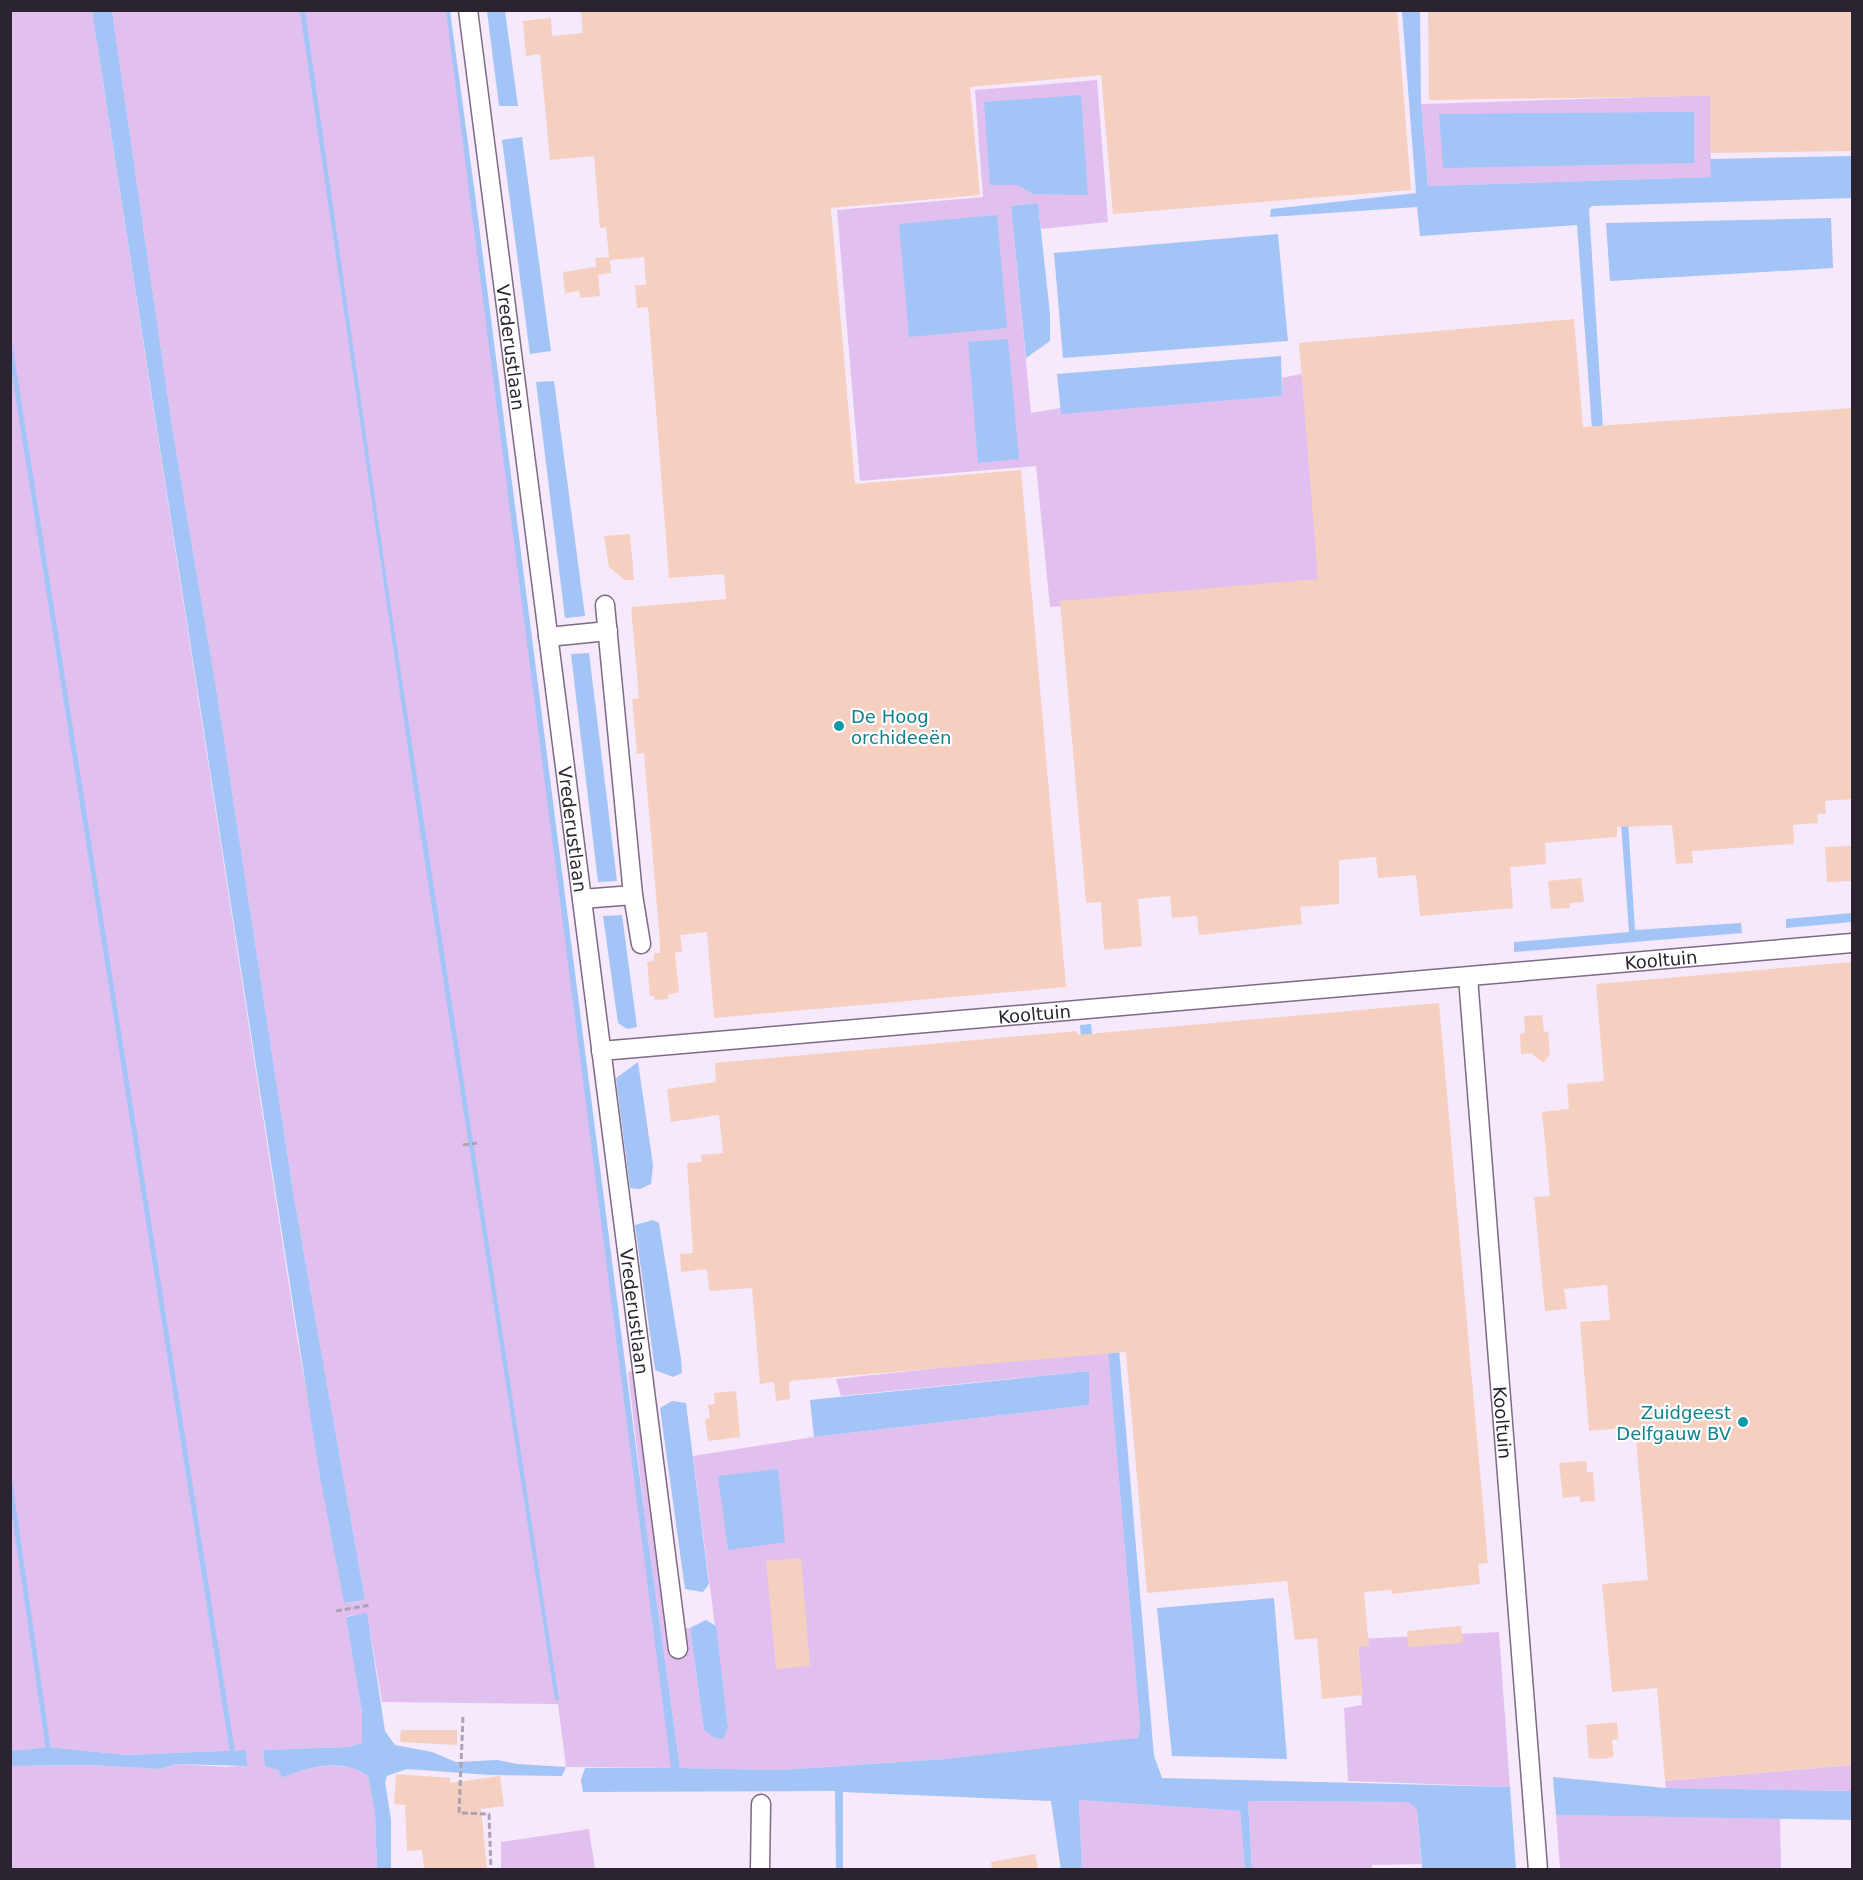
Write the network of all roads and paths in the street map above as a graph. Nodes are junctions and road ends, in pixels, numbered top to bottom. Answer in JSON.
{"nodes":[{"id":1,"x":468,"y":10,"type":"edge"},
{"id":2,"x":606,"y":605,"type":"dead end"},
{"id":3,"x":608,"y":631,"type":"junction"},
{"id":4,"x":548,"y":637,"type":"junction"},
{"id":5,"x":633,"y":895,"type":"junction"},
{"id":6,"x":582,"y":899,"type":"junction"},
{"id":7,"x":1852,"y":943,"type":"edge"},
{"id":8,"x":641,"y":944,"type":"dead end"},
{"id":9,"x":1468,"y":977,"type":"junction"},
{"id":10,"x":601,"y":1051,"type":"junction"},
{"id":11,"x":477,"y":1143,"type":"dead end"},
{"id":12,"x":463,"y":1145,"type":"dead end"},
{"id":13,"x":370,"y":1605,"type":"dead end"},
{"id":14,"x":336,"y":1611,"type":"dead end"},
{"id":15,"x":678,"y":1649,"type":"dead end"},
{"id":16,"x":464,"y":1717,"type":"dead end"},
{"id":17,"x":761,"y":1804,"type":"dead end"},
{"id":18,"x":491,"y":1869,"type":"edge"},
{"id":19,"x":760,"y":1869,"type":"edge"},
{"id":20,"x":1538,"y":1869,"type":"edge"}],
"edges":[{"from":1,"to":4,"type":"street","name":"Vrederustlaan"},
{"from":2,"to":3,"type":"street"},
{"from":3,"to":4,"type":"street"},
{"from":3,"to":5,"type":"street"},
{"from":4,"to":6,"type":"street","name":"Vrederustlaan"},
{"from":5,"to":6,"type":"street"},
{"from":5,"to":8,"type":"street"},
{"from":6,"to":10,"type":"street","name":"Vrederustlaan"},
{"from":7,"to":9,"type":"street","name":"Kooltuin"},
{"from":9,"to":10,"type":"street","name":"Kooltuin"},
{"from":9,"to":20,"type":"street","name":"Kooltuin"},
{"from":10,"to":15,"type":"street","name":"Vrederustlaan"},
{"from":11,"to":12,"type":"path"},
{"from":13,"to":14,"type":"path"},
{"from":16,"to":18,"type":"path"},
{"from":17,"to":19,"type":"street"}]}
